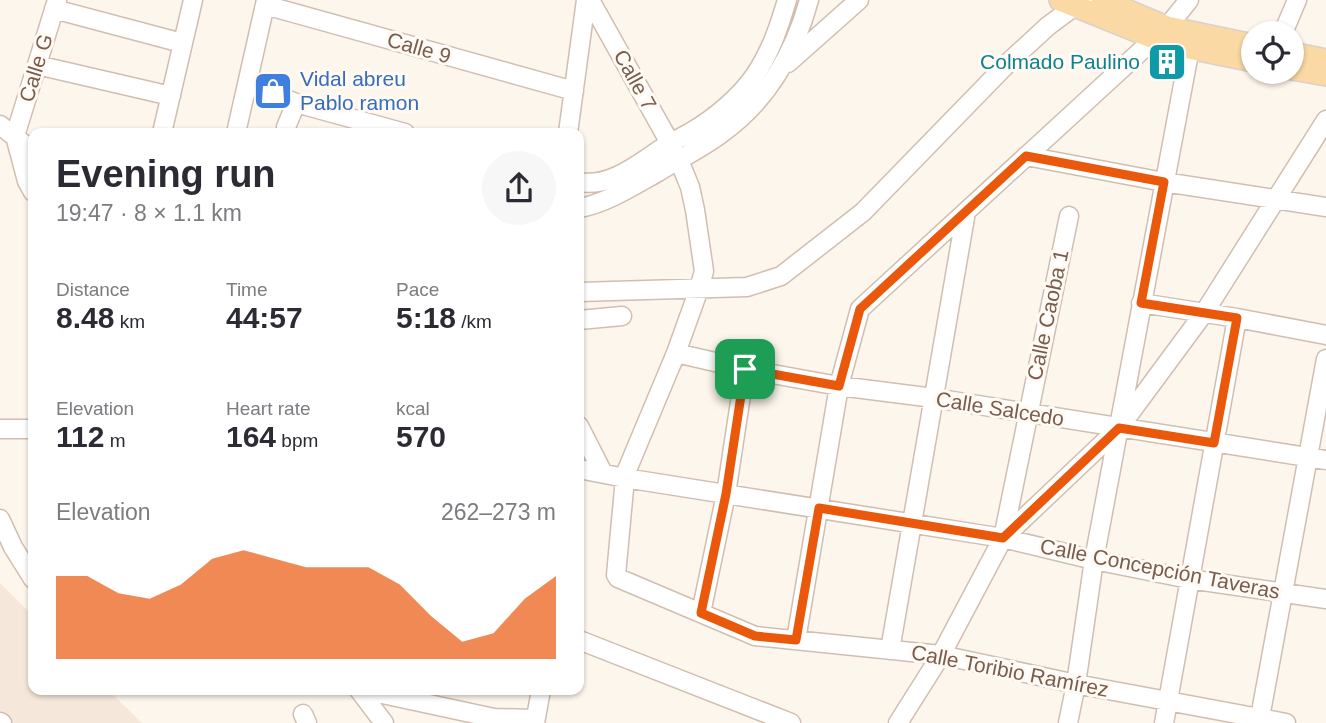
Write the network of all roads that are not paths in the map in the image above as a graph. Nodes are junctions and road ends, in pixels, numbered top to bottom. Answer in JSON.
{"nodes":[{"id":1,"x":193,"y":0,"type":"edge"},
{"id":2,"x":588,"y":0,"type":"edge"},
{"id":3,"x":787,"y":0,"type":"edge"},
{"id":4,"x":809,"y":0,"type":"edge"},
{"id":5,"x":859,"y":0,"type":"edge"},
{"id":6,"x":1102,"y":0,"type":"edge"},
{"id":7,"x":1189,"y":0,"type":"edge"},
{"id":8,"x":1297,"y":0,"type":"edge"},
{"id":9,"x":266,"y":2,"type":"edge"},
{"id":10,"x":1073,"y":2,"type":"edge"},
{"id":11,"x":56,"y":5,"type":"edge"},
{"id":12,"x":1288,"y":21,"type":"edge"},
{"id":13,"x":1161,"y":32,"type":"junction"},
{"id":14,"x":1191,"y":41,"type":"junction"},
{"id":15,"x":182,"y":43,"type":"junction"},
{"id":16,"x":1241,"y":44,"type":"edge"},
{"id":17,"x":1304,"y":55,"type":"edge"},
{"id":18,"x":1241,"y":57,"type":"edge"},
{"id":19,"x":1326,"y":60,"type":"edge"},
{"id":20,"x":37,"y":65,"type":"junction"},
{"id":21,"x":783,"y":67,"type":"junction"},
{"id":22,"x":1304,"y":71,"type":"edge"},
{"id":23,"x":1326,"y":75,"type":"edge"},
{"id":24,"x":247,"y":84,"type":"junction"},
{"id":25,"x":574,"y":91,"type":"junction"},
{"id":26,"x":171,"y":96,"type":"junction"},
{"id":27,"x":296,"y":103,"type":"junction"},
{"id":28,"x":1326,"y":121,"type":"edge"},
{"id":29,"x":0,"y":125,"type":"edge"},
{"id":30,"x":163,"y":128,"type":"edge"},
{"id":31,"x":237,"y":128,"type":"edge"},
{"id":32,"x":286,"y":128,"type":"edge"},
{"id":33,"x":387,"y":128,"type":"edge"},
{"id":34,"x":569,"y":128,"type":"edge"},
{"id":35,"x":15,"y":136,"type":"junction"},
{"id":36,"x":28,"y":136,"type":"edge"},
{"id":37,"x":670,"y":143,"type":"junction"},
{"id":38,"x":28,"y":147,"type":"edge"},
{"id":39,"x":1026,"y":156,"type":"junction"},
{"id":40,"x":678,"y":160,"type":"junction"},
{"id":41,"x":584,"y":182,"type":"edge"},
{"id":42,"x":1164,"y":182,"type":"junction"},
{"id":43,"x":28,"y":183,"type":"edge"},
{"id":44,"x":1276,"y":198,"type":"junction"},
{"id":45,"x":584,"y":207,"type":"edge"},
{"id":46,"x":1326,"y":207,"type":"edge"},
{"id":47,"x":966,"y":212,"type":"junction"},
{"id":48,"x":1069,"y":216,"type":"dead end"},
{"id":49,"x":699,"y":289,"type":"junction"},
{"id":50,"x":584,"y":292,"type":"edge"},
{"id":51,"x":1141,"y":303,"type":"junction"},
{"id":52,"x":1204,"y":313,"type":"junction"},
{"id":53,"x":622,"y":316,"type":"dead end"},
{"id":54,"x":1237,"y":318,"type":"junction"},
{"id":55,"x":584,"y":320,"type":"edge"},
{"id":56,"x":1326,"y":335,"type":"edge"},
{"id":57,"x":676,"y":353,"type":"junction"},
{"id":58,"x":1326,"y":359,"type":"edge"},
{"id":59,"x":745,"y":369,"type":"junction"},
{"id":60,"x":839,"y":386,"type":"junction"},
{"id":61,"x":934,"y":398,"type":"junction"},
{"id":62,"x":1028,"y":413,"type":"junction"},
{"id":63,"x":1119,"y":428,"type":"junction"},
{"id":64,"x":0,"y":429,"type":"edge"},
{"id":65,"x":28,"y":429,"type":"edge"},
{"id":66,"x":584,"y":436,"type":"edge"},
{"id":67,"x":1214,"y":443,"type":"junction"},
{"id":68,"x":1307,"y":457,"type":"junction"},
{"id":69,"x":1326,"y":460,"type":"edge"},
{"id":70,"x":584,"y":470,"type":"edge"},
{"id":71,"x":603,"y":473,"type":"junction"},
{"id":72,"x":625,"y":478,"type":"junction"},
{"id":73,"x":726,"y":494,"type":"junction"},
{"id":74,"x":819,"y":508,"type":"junction"},
{"id":75,"x":0,"y":519,"type":"edge"},
{"id":76,"x":912,"y":523,"type":"junction"},
{"id":77,"x":1003,"y":538,"type":"junction"},
{"id":78,"x":1094,"y":560,"type":"junction"},
{"id":79,"x":28,"y":571,"type":"edge"},
{"id":80,"x":618,"y":578,"type":"joint"},
{"id":81,"x":1189,"y":579,"type":"junction"},
{"id":82,"x":1282,"y":592,"type":"junction"},
{"id":83,"x":1326,"y":599,"type":"edge"},
{"id":84,"x":701,"y":613,"type":"junction"},
{"id":85,"x":796,"y":640,"type":"junction"},
{"id":86,"x":584,"y":642,"type":"edge"},
{"id":87,"x":890,"y":650,"type":"junction"},
{"id":88,"x":941,"y":655,"type":"junction"},
{"id":89,"x":1076,"y":684,"type":"junction"},
{"id":90,"x":364,"y":695,"type":"edge"},
{"id":91,"x":382,"y":695,"type":"edge"},
{"id":92,"x":541,"y":695,"type":"edge"},
{"id":93,"x":1168,"y":701,"type":"junction"},
{"id":94,"x":488,"y":720,"type":"edge"},
{"id":95,"x":535,"y":721,"type":"edge"},
{"id":96,"x":1260,"y":721,"type":"edge"},
{"id":97,"x":384,"y":723,"type":"edge"},
{"id":98,"x":791,"y":723,"type":"edge"},
{"id":99,"x":898,"y":723,"type":"edge"},
{"id":100,"x":1068,"y":723,"type":"edge"},
{"id":101,"x":1164,"y":723,"type":"edge"},
{"id":102,"x":1286,"y":723,"type":"edge"}],
"edges":[{"from":1,"to":15,"type":"street"},
{"from":2,"to":25,"type":"street"},
{"from":2,"to":37,"type":"street","name":"Calle 7"},
{"from":3,"to":37,"type":"street"},
{"from":4,"to":21,"type":"street"},
{"from":5,"to":21,"type":"street"},
{"from":6,"to":13,"type":"main road"},
{"from":7,"to":13,"type":"street"},
{"from":8,"to":12,"type":"street"},
{"from":9,"to":24,"type":"street"},
{"from":9,"to":25,"type":"street","name":"Calle 9"},
{"from":10,"to":13,"type":"main road"},
{"from":10,"to":49,"type":"street"},
{"from":11,"to":15,"type":"street"},
{"from":11,"to":20,"type":"street","name":"Calle G"},
{"from":13,"to":14,"type":"main road"},
{"from":13,"to":39,"type":"street"},
{"from":14,"to":16,"type":"main road"},
{"from":14,"to":18,"type":"main road"},
{"from":14,"to":42,"type":"street"},
{"from":15,"to":26,"type":"street"},
{"from":17,"to":19,"type":"main road"},
{"from":20,"to":26,"type":"street"},
{"from":20,"to":35,"type":"street","name":"Calle G"},
{"from":21,"to":40,"type":"street"},
{"from":22,"to":23,"type":"main road"},
{"from":24,"to":27,"type":"street"},
{"from":24,"to":31,"type":"street"},
{"from":25,"to":34,"type":"street"},
{"from":26,"to":30,"type":"street"},
{"from":27,"to":32,"type":"street"},
{"from":27,"to":33,"type":"street"},
{"from":28,"to":44,"type":"street"},
{"from":29,"to":35,"type":"street"},
{"from":35,"to":36,"type":"street"},
{"from":35,"to":38,"type":"street"},
{"from":35,"to":43,"type":"street"},
{"from":37,"to":40,"type":"street","name":"Calle 7"},
{"from":37,"to":41,"type":"street"},
{"from":39,"to":42,"type":"street"},
{"from":39,"to":47,"type":"street"},
{"from":40,"to":45,"type":"street"},
{"from":40,"to":49,"type":"street","name":"Calle 7"},
{"from":42,"to":44,"type":"street"},
{"from":42,"to":51,"type":"street"},
{"from":44,"to":46,"type":"street"},
{"from":44,"to":52,"type":"street"},
{"from":47,"to":60,"type":"street"},
{"from":47,"to":61,"type":"street"},
{"from":48,"to":62,"type":"street","name":"Calle Caoba 1"},
{"from":49,"to":50,"type":"street"},
{"from":49,"to":57,"type":"street","name":"Calle 7"},
{"from":51,"to":52,"type":"street"},
{"from":51,"to":63,"type":"street"},
{"from":52,"to":54,"type":"street"},
{"from":52,"to":63,"type":"street"},
{"from":53,"to":55,"type":"street"},
{"from":54,"to":56,"type":"street"},
{"from":54,"to":67,"type":"street"},
{"from":57,"to":59,"type":"street","name":"Calle Salcedo"},
{"from":57,"to":72,"type":"street","name":"Calle 7"},
{"from":58,"to":68,"type":"street"},
{"from":59,"to":60,"type":"street","name":"Calle Salcedo"},
{"from":59,"to":73,"type":"street"},
{"from":60,"to":61,"type":"street","name":"Calle Salcedo"},
{"from":60,"to":74,"type":"street"},
{"from":61,"to":62,"type":"street","name":"Calle Salcedo"},
{"from":61,"to":76,"type":"street"},
{"from":62,"to":63,"type":"street","name":"Calle Salcedo"},
{"from":62,"to":77,"type":"street","name":"Calle Caoba 1"},
{"from":63,"to":67,"type":"street","name":"Calle Salcedo"},
{"from":63,"to":77,"type":"street"},
{"from":63,"to":78,"type":"street"},
{"from":64,"to":65,"type":"street"},
{"from":66,"to":71,"type":"street"},
{"from":67,"to":68,"type":"street","name":"Calle Salcedo"},
{"from":67,"to":81,"type":"street"},
{"from":68,"to":69,"type":"street","name":"Calle Salcedo"},
{"from":68,"to":82,"type":"street"},
{"from":70,"to":71,"type":"street","name":"Calle Concepción Taveras"},
{"from":71,"to":72,"type":"street","name":"Calle Concepción Taveras"},
{"from":72,"to":73,"type":"street","name":"Calle Concepción Taveras"},
{"from":72,"to":80,"type":"street","name":"Calle 7"},
{"from":73,"to":74,"type":"street","name":"Calle Concepción Taveras"},
{"from":73,"to":84,"type":"street"},
{"from":74,"to":76,"type":"street","name":"Calle Concepción Taveras"},
{"from":74,"to":85,"type":"street"},
{"from":75,"to":79,"type":"street"},
{"from":76,"to":77,"type":"street","name":"Calle Concepción Taveras"},
{"from":76,"to":87,"type":"street"},
{"from":77,"to":78,"type":"street","name":"Calle Concepción Taveras"},
{"from":77,"to":88,"type":"street"},
{"from":78,"to":81,"type":"street","name":"Calle Concepción Taveras"},
{"from":78,"to":89,"type":"street"},
{"from":80,"to":84,"type":"street","name":"Calle Toribio Ramírez"},
{"from":81,"to":82,"type":"street","name":"Calle Concepción Taveras"},
{"from":81,"to":93,"type":"street"},
{"from":82,"to":83,"type":"street","name":"Calle Concepción Taveras"},
{"from":82,"to":96,"type":"street"},
{"from":84,"to":85,"type":"street","name":"Calle Toribio Ramírez"},
{"from":85,"to":87,"type":"street","name":"Calle Toribio Ramírez"},
{"from":86,"to":98,"type":"street"},
{"from":87,"to":88,"type":"street","name":"Calle Toribio Ramírez"},
{"from":88,"to":89,"type":"street","name":"Calle Toribio Ramírez"},
{"from":88,"to":99,"type":"street"},
{"from":89,"to":93,"type":"street","name":"Calle Toribio Ramírez"},
{"from":89,"to":100,"type":"street"},
{"from":90,"to":97,"type":"street"},
{"from":91,"to":94,"type":"street"},
{"from":92,"to":95,"type":"street"},
{"from":93,"to":96,"type":"street","name":"Calle Toribio Ramírez"},
{"from":93,"to":101,"type":"street"},
{"from":94,"to":95,"type":"street"},
{"from":96,"to":102,"type":"street","name":"Calle Toribio Ramírez"}]}
